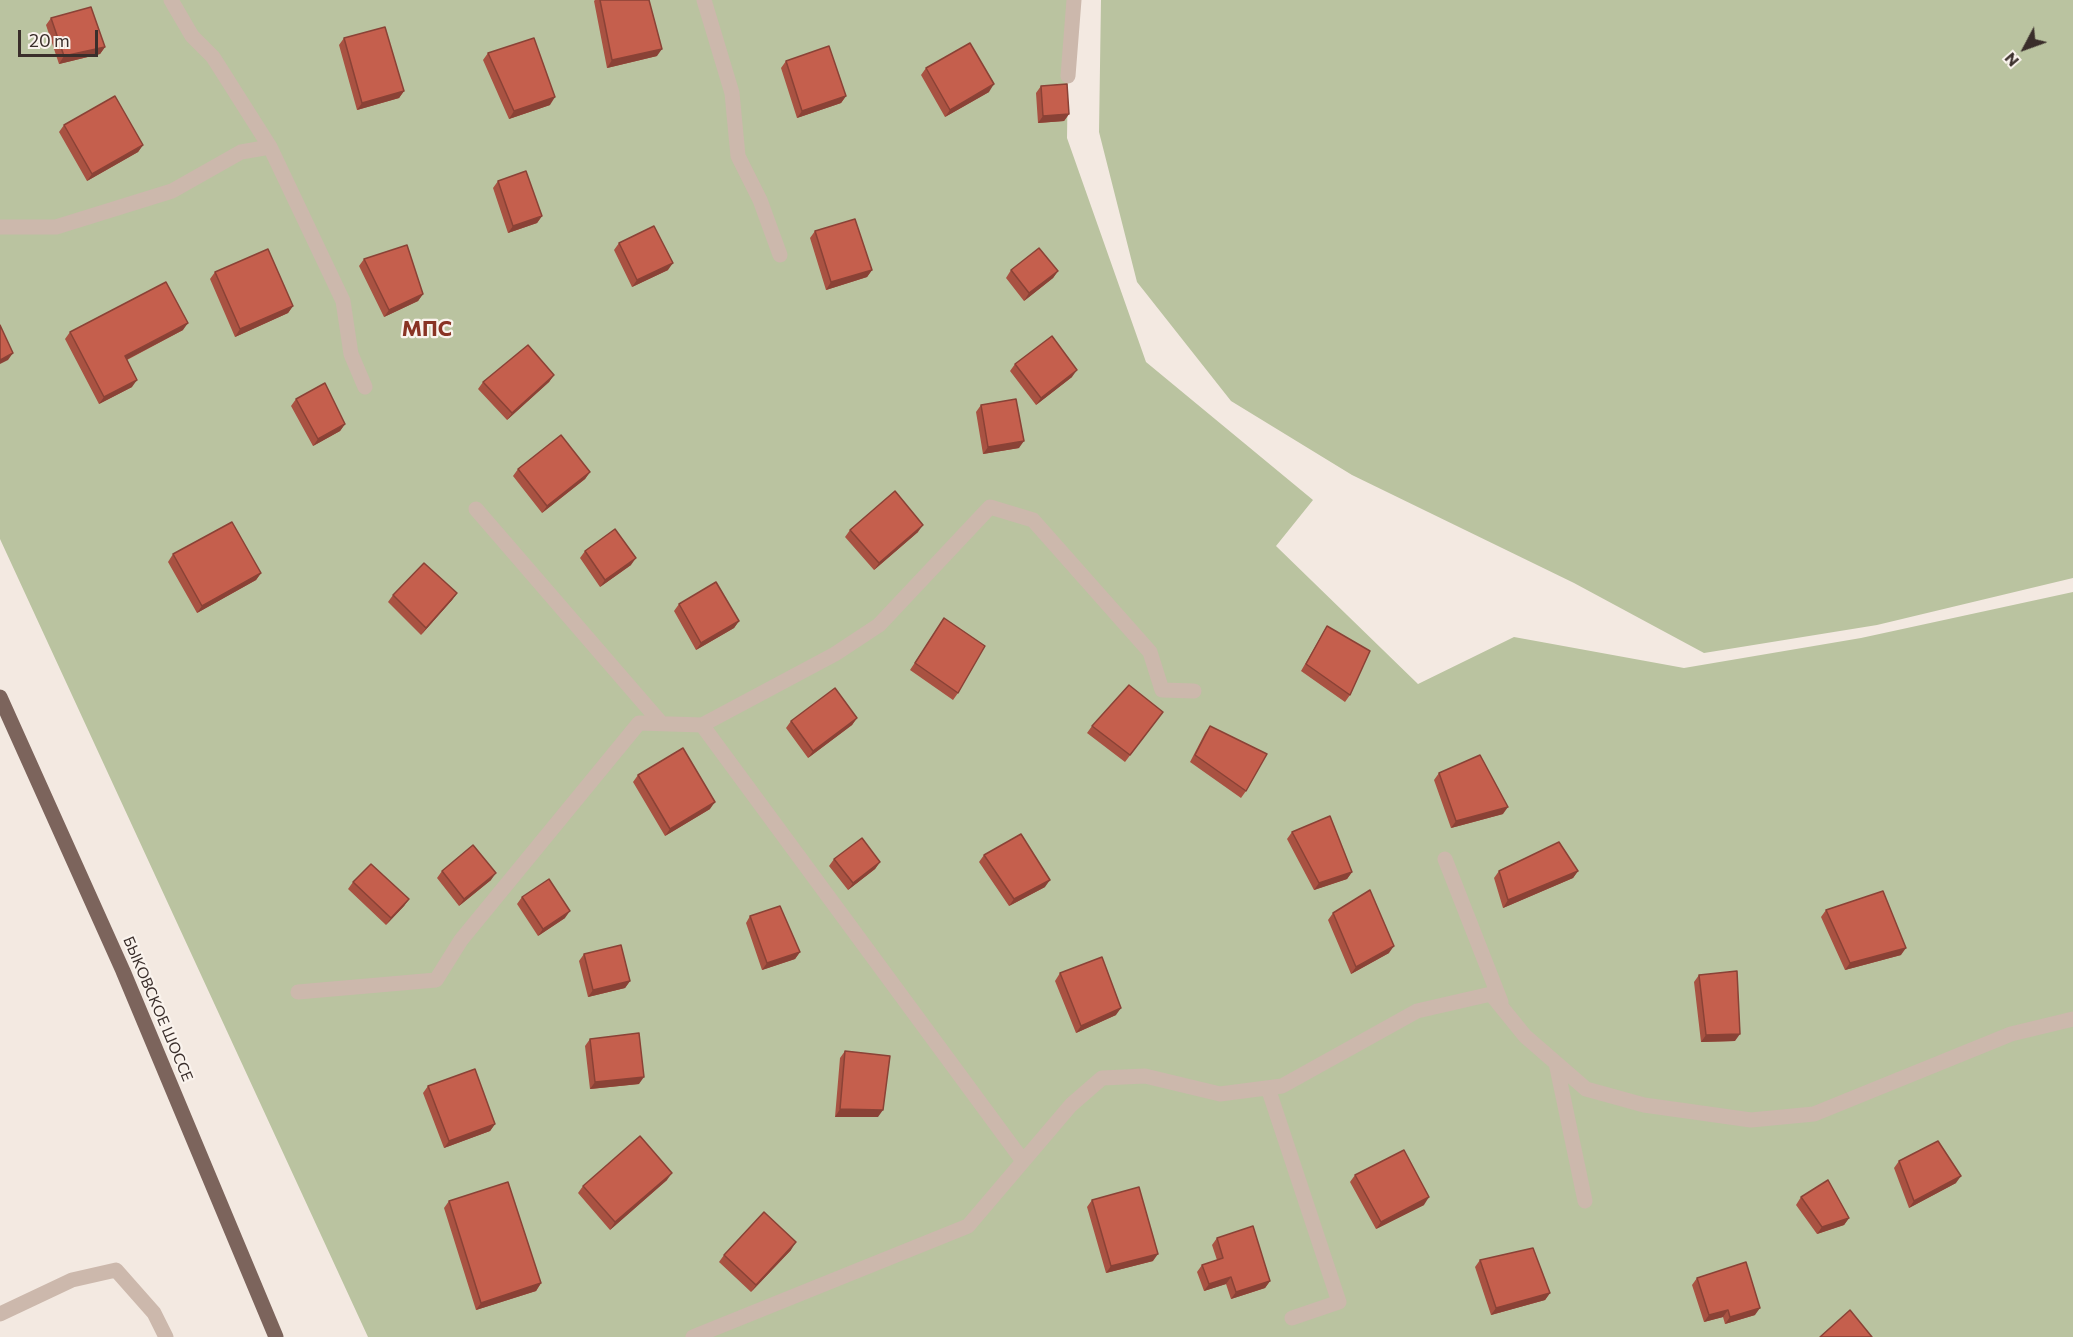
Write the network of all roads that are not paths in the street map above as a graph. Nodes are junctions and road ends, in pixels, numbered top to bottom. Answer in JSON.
{"nodes":[{"id":1,"x":171,"y":0,"type":"edge"},
{"id":2,"x":704,"y":0,"type":"edge"},
{"id":3,"x":1074,"y":0,"type":"edge"},
{"id":4,"x":1068,"y":76,"type":"dead end"},
{"id":5,"x":270,"y":147,"type":"junction"},
{"id":6,"x":0,"y":227,"type":"edge"},
{"id":7,"x":780,"y":255,"type":"dead end"},
{"id":8,"x":365,"y":387,"type":"dead end"},
{"id":9,"x":476,"y":509,"type":"dead end"},
{"id":10,"x":1194,"y":691,"type":"dead end"},
{"id":11,"x":0,"y":697,"type":"edge"},
{"id":12,"x":661,"y":723,"type":"junction"},
{"id":13,"x":702,"y":724,"type":"junction"},
{"id":14,"x":1446,"y":859,"type":"dead end"},
{"id":15,"x":298,"y":992,"type":"dead end"},
{"id":16,"x":1504,"y":1010,"type":"junction"},
{"id":17,"x":2073,"y":1019,"type":"edge"},
{"id":18,"x":1556,"y":1063,"type":"junction"},
{"id":19,"x":1268,"y":1088,"type":"junction"},
{"id":20,"x":1023,"y":1161,"type":"junction"},
{"id":21,"x":1585,"y":1201,"type":"dead end"},
{"id":22,"x":0,"y":1314,"type":"edge"},
{"id":23,"x":1292,"y":1318,"type":"dead end"},
{"id":24,"x":166,"y":1337,"type":"edge"},
{"id":25,"x":276,"y":1337,"type":"edge"},
{"id":26,"x":693,"y":1337,"type":"edge"}],
"edges":[{"from":1,"to":5,"type":"street"},
{"from":2,"to":7,"type":"street"},
{"from":3,"to":4,"type":"street"},
{"from":5,"to":6,"type":"street"},
{"from":5,"to":8,"type":"street"},
{"from":9,"to":12,"type":"street"},
{"from":10,"to":13,"type":"street"},
{"from":11,"to":25,"type":"main road","name":"БЫКОВСКОЕ ШОССЕ"},
{"from":12,"to":13,"type":"street"},
{"from":12,"to":15,"type":"street"},
{"from":13,"to":20,"type":"street"},
{"from":14,"to":16,"type":"street"},
{"from":16,"to":18,"type":"street"},
{"from":16,"to":19,"type":"street"},
{"from":17,"to":18,"type":"street"},
{"from":18,"to":21,"type":"street"},
{"from":19,"to":20,"type":"street"},
{"from":19,"to":23,"type":"street"},
{"from":20,"to":26,"type":"street"},
{"from":22,"to":24,"type":"street"}]}
